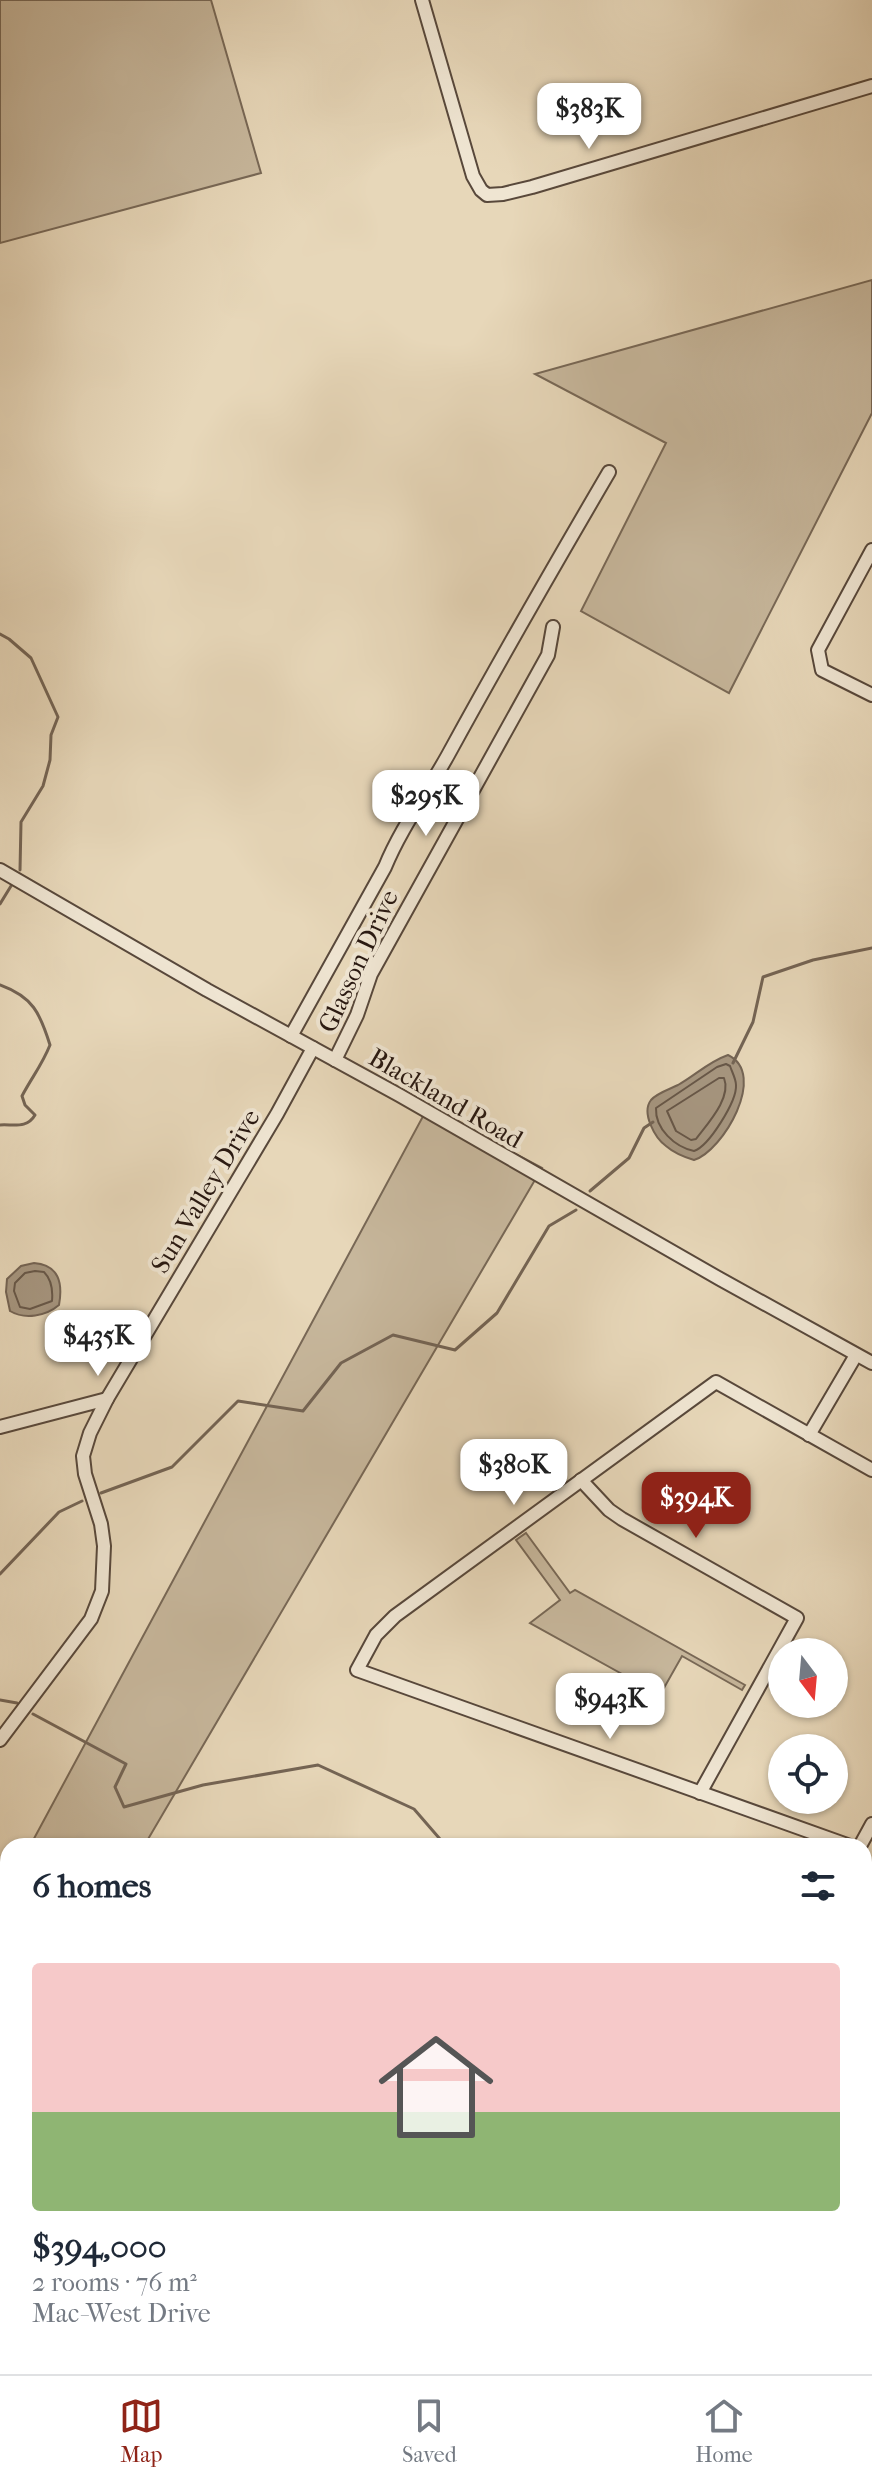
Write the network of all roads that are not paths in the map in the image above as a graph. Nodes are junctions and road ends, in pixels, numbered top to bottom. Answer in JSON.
{"nodes":[{"id":1,"x":422,"y":0,"type":"edge"},
{"id":2,"x":872,"y":86,"type":"edge"},
{"id":3,"x":609,"y":472,"type":"dead end"},
{"id":4,"x":872,"y":550,"type":"edge"},
{"id":5,"x":553,"y":627,"type":"dead end"},
{"id":6,"x":872,"y":695,"type":"edge"},
{"id":7,"x":0,"y":870,"type":"edge"},
{"id":8,"x":291,"y":1036,"type":"junction"},
{"id":9,"x":313,"y":1048,"type":"junction"},
{"id":10,"x":335,"y":1060,"type":"junction"},
{"id":11,"x":856,"y":1355,"type":"junction"},
{"id":12,"x":872,"y":1363,"type":"edge"},
{"id":13,"x":107,"y":1399,"type":"junction"},
{"id":14,"x":0,"y":1427,"type":"edge"},
{"id":15,"x":809,"y":1435,"type":"junction"},
{"id":16,"x":872,"y":1470,"type":"edge"},
{"id":17,"x":581,"y":1480,"type":"junction"},
{"id":18,"x":0,"y":1740,"type":"edge"},
{"id":19,"x":700,"y":1793,"type":"junction"},
{"id":20,"x":827,"y":1838,"type":"edge"}],
"edges":[{"from":1,"to":2,"type":"street"},
{"from":3,"to":8,"type":"street"},
{"from":4,"to":6,"type":"street"},
{"from":5,"to":10,"type":"street","name":"Glasson Drive"},
{"from":7,"to":8,"type":"street","name":"Blackland Road"},
{"from":8,"to":9,"type":"street","name":"Blackland Road"},
{"from":9,"to":10,"type":"street","name":"Blackland Road"},
{"from":9,"to":13,"type":"street","name":"Sun Valley Drive"},
{"from":10,"to":11,"type":"street","name":"Blackland Road"},
{"from":11,"to":12,"type":"street","name":"Blackland Road"},
{"from":11,"to":15,"type":"street"},
{"from":13,"to":14,"type":"street"},
{"from":13,"to":18,"type":"street","name":"Sun Valley Drive"},
{"from":15,"to":16,"type":"street"},
{"from":15,"to":17,"type":"street"},
{"from":17,"to":19,"type":"street"},
{"from":17,"to":19,"type":"street"},
{"from":19,"to":20,"type":"street"}]}
